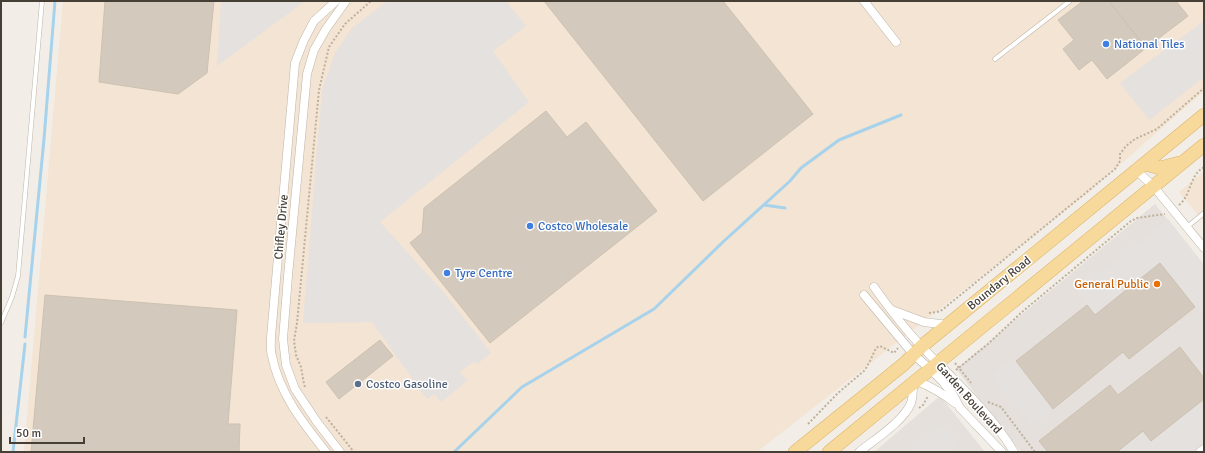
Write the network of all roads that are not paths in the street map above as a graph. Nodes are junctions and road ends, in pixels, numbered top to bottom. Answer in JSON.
{"nodes":[{"id":1,"x":42,"y":1,"type":"edge"},
{"id":2,"x":336,"y":1,"type":"edge"},
{"id":3,"x":346,"y":1,"type":"edge"},
{"id":4,"x":1070,"y":1,"type":"edge"},
{"id":5,"x":865,"y":2,"type":"edge"},
{"id":6,"x":896,"y":42,"type":"dead end"},
{"id":7,"x":995,"y":59,"type":"dead end"},
{"id":8,"x":1204,"y":115,"type":"edge"},
{"id":9,"x":1204,"y":145,"type":"edge"},
{"id":10,"x":1182,"y":163,"type":"junction"},
{"id":11,"x":1141,"y":168,"type":"junction"},
{"id":12,"x":1154,"y":187,"type":"junction"},
{"id":13,"x":1204,"y":213,"type":"edge"},
{"id":14,"x":1186,"y":227,"type":"junction"},
{"id":15,"x":1204,"y":248,"type":"edge"},
{"id":16,"x":874,"y":287,"type":"dead end"},
{"id":17,"x":864,"y":295,"type":"dead end"},
{"id":18,"x":891,"y":310,"type":"junction"},
{"id":19,"x":1,"y":323,"type":"edge"},
{"id":20,"x":948,"y":325,"type":"junction"},
{"id":21,"x":918,"y":351,"type":"junction"},
{"id":22,"x":934,"y":366,"type":"junction"},
{"id":23,"x":915,"y":383,"type":"junction"},
{"id":24,"x":960,"y":408,"type":"junction"},
{"id":25,"x":1204,"y":449,"type":"edge"},
{"id":26,"x":326,"y":452,"type":"edge"},
{"id":27,"x":340,"y":452,"type":"edge"},
{"id":28,"x":795,"y":452,"type":"edge"},
{"id":29,"x":829,"y":452,"type":"edge"},
{"id":30,"x":859,"y":452,"type":"edge"},
{"id":31,"x":1002,"y":452,"type":"edge"},
{"id":32,"x":1014,"y":452,"type":"edge"},
{"id":33,"x":1200,"y":452,"type":"edge"}],
"edges":[{"from":1,"to":19,"type":"lane"},
{"from":2,"to":26,"type":"street","name":"Chifley Drive"},
{"from":3,"to":27,"type":"street","name":"Chifley Drive"},
{"from":4,"to":7,"type":"lane"},
{"from":5,"to":6,"type":"street"},
{"from":8,"to":11,"type":"main road","name":"Boundary Road"},
{"from":9,"to":10,"type":"main road","name":"Boundary Road"},
{"from":10,"to":11,"type":"main road"},
{"from":10,"to":12,"type":"main road","name":"Boundary Road"},
{"from":11,"to":12,"type":"street"},
{"from":11,"to":20,"type":"main road","name":"Boundary Road"},
{"from":12,"to":14,"type":"street"},
{"from":12,"to":22,"type":"main road","name":"Boundary Road"},
{"from":13,"to":14,"type":"lane"},
{"from":14,"to":15,"type":"street"},
{"from":16,"to":18,"type":"street"},
{"from":17,"to":21,"type":"street"},
{"from":18,"to":20,"type":"street"},
{"from":18,"to":21,"type":"street"},
{"from":20,"to":21,"type":"main road","name":"Boundary Road"},
{"from":21,"to":22,"type":"street","name":"Garden Boulevard"},
{"from":21,"to":22,"type":"street","name":"Garden Boulevard"},
{"from":21,"to":28,"type":"main road","name":"Boundary Road"},
{"from":22,"to":23,"type":"main road","name":"Boundary Road"},
{"from":22,"to":24,"type":"street","name":"Garden Boulevard"},
{"from":22,"to":32,"type":"street","name":"Garden Boulevard"},
{"from":23,"to":24,"type":"street"},
{"from":23,"to":29,"type":"main road","name":"Boundary Road"},
{"from":23,"to":30,"type":"street"},
{"from":24,"to":31,"type":"street","name":"Garden Boulevard"},
{"from":25,"to":33,"type":"street"}]}
